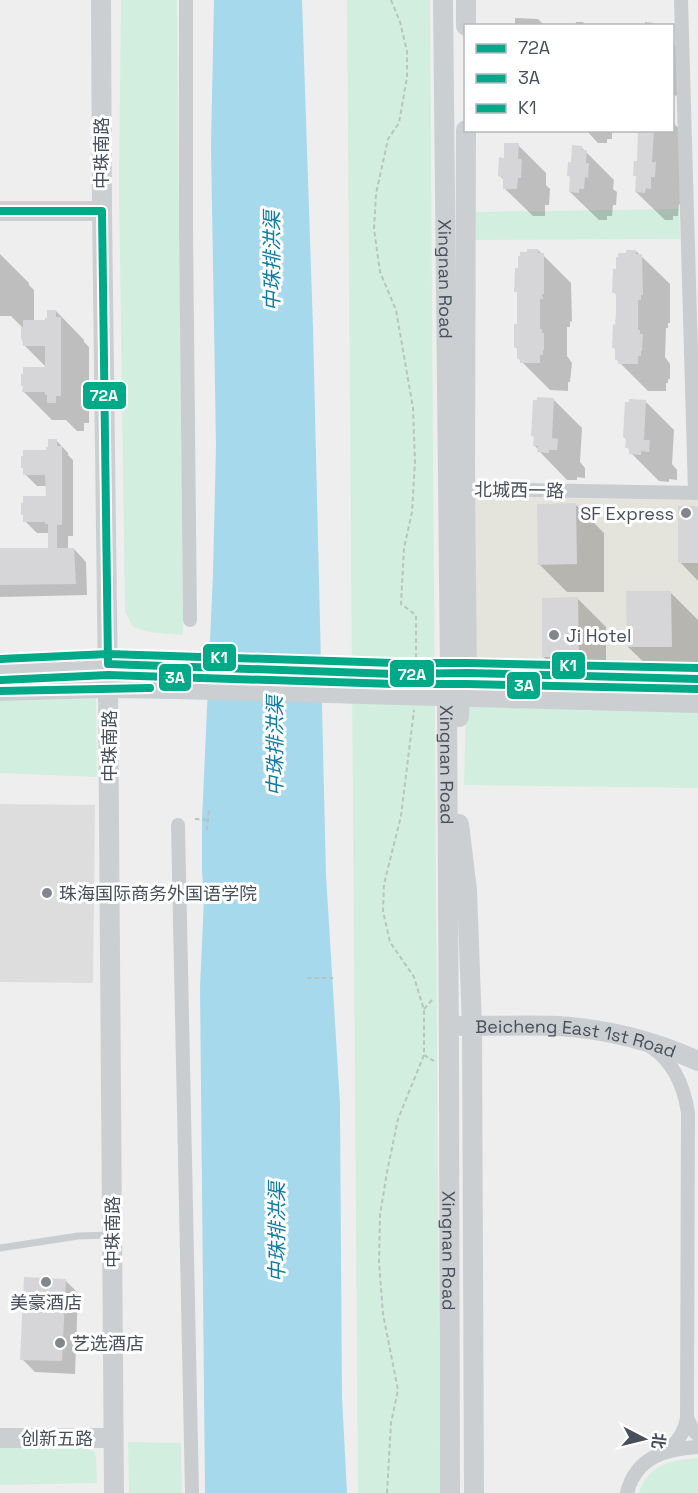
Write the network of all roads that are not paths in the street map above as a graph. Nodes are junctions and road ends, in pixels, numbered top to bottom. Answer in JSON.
{"nodes":[{"id":1,"x":101,"y":0,"type":"edge"},
{"id":2,"x":186,"y":0,"type":"edge"},
{"id":3,"x":443,"y":0,"type":"edge"},
{"id":4,"x":466,"y":0,"type":"edge"},
{"id":5,"x":681,"y":0,"type":"edge"},
{"id":6,"x":466,"y":24,"type":"edge"},
{"id":7,"x":466,"y":132,"type":"edge"},
{"id":8,"x":0,"y":211,"type":"edge"},
{"id":9,"x":102,"y":211,"type":"junction"},
{"id":10,"x":456,"y":488,"type":"junction"},
{"id":11,"x":697,"y":493,"type":"edge"},
{"id":12,"x":190,"y":620,"type":"dead end"},
{"id":13,"x":108,"y":664,"type":"junction"},
{"id":14,"x":0,"y":670,"type":"edge"},
{"id":15,"x":458,"y":673,"type":"junction"},
{"id":16,"x":698,"y":679,"type":"edge"},
{"id":17,"x":108,"y":688,"type":"junction"},
{"id":18,"x":0,"y":691,"type":"edge"},
{"id":19,"x":453,"y":696,"type":"junction"},
{"id":20,"x":698,"y":704,"type":"edge"},
{"id":21,"x":178,"y":825,"type":"dead end"},
{"id":22,"x":449,"y":1026,"type":"junction"},
{"id":23,"x":472,"y":1026,"type":"junction"},
{"id":24,"x":642,"y":1040,"type":"junction"},
{"id":25,"x":698,"y":1061,"type":"edge"},
{"id":26,"x":698,"y":1100,"type":"edge"},
{"id":27,"x":688,"y":1113,"type":"junction"},
{"id":28,"x":112,"y":1235,"type":"junction"},
{"id":29,"x":0,"y":1248,"type":"edge"},
{"id":30,"x":687,"y":1418,"type":"junction"},
{"id":31,"x":698,"y":1435,"type":"edge"},
{"id":32,"x":0,"y":1438,"type":"edge"},
{"id":33,"x":113,"y":1438,"type":"junction"},
{"id":34,"x":698,"y":1447,"type":"edge"},
{"id":35,"x":667,"y":1450,"type":"junction"},
{"id":36,"x":114,"y":1493,"type":"edge"},
{"id":37,"x":192,"y":1493,"type":"edge"},
{"id":38,"x":450,"y":1493,"type":"edge"},
{"id":39,"x":474,"y":1493,"type":"edge"},
{"id":40,"x":627,"y":1493,"type":"edge"}],
"edges":[{"from":1,"to":9,"type":"street","name":"中珠南路"},
{"from":2,"to":12,"type":"street"},
{"from":3,"to":10,"type":"street","name":"Xingnan Road"},
{"from":4,"to":6,"type":"street"},
{"from":5,"to":11,"type":"street"},
{"from":7,"to":10,"type":"street","name":"Xingnan Road"},
{"from":8,"to":9,"type":"street"},
{"from":9,"to":13,"type":"street","name":"中珠南路"},
{"from":10,"to":11,"type":"street","name":"北城西一路"},
{"from":10,"to":15,"type":"street","name":"Xingnan Road"},
{"from":13,"to":14,"type":"street"},
{"from":13,"to":15,"type":"street"},
{"from":13,"to":17,"type":"street","name":"中珠南路"},
{"from":15,"to":16,"type":"street"},
{"from":15,"to":19,"type":"street","name":"Xingnan Road"},
{"from":17,"to":18,"type":"street"},
{"from":17,"to":19,"type":"street"},
{"from":17,"to":28,"type":"street","name":"中珠南路"},
{"from":19,"to":20,"type":"street"},
{"from":19,"to":22,"type":"street","name":"Xingnan Road"},
{"from":19,"to":23,"type":"street","name":"Xingnan Road"},
{"from":21,"to":37,"type":"street"},
{"from":22,"to":23,"type":"street","name":"Beicheng East 1st Road"},
{"from":22,"to":38,"type":"street","name":"Xingnan Road"},
{"from":23,"to":24,"type":"street","name":"Beicheng East 1st Road"},
{"from":23,"to":39,"type":"street","name":"Xingnan Road"},
{"from":24,"to":25,"type":"street","name":"Beicheng East 1st Road"},
{"from":24,"to":27,"type":"street"},
{"from":26,"to":27,"type":"street"},
{"from":27,"to":30,"type":"street"},
{"from":28,"to":29,"type":"lane"},
{"from":28,"to":33,"type":"street","name":"中珠南路"},
{"from":30,"to":31,"type":"street"},
{"from":30,"to":35,"type":"street"},
{"from":32,"to":33,"type":"street","name":"创新五路"},
{"from":33,"to":36,"type":"street","name":"中珠南路"},
{"from":34,"to":35,"type":"street"},
{"from":35,"to":40,"type":"street"}]}
